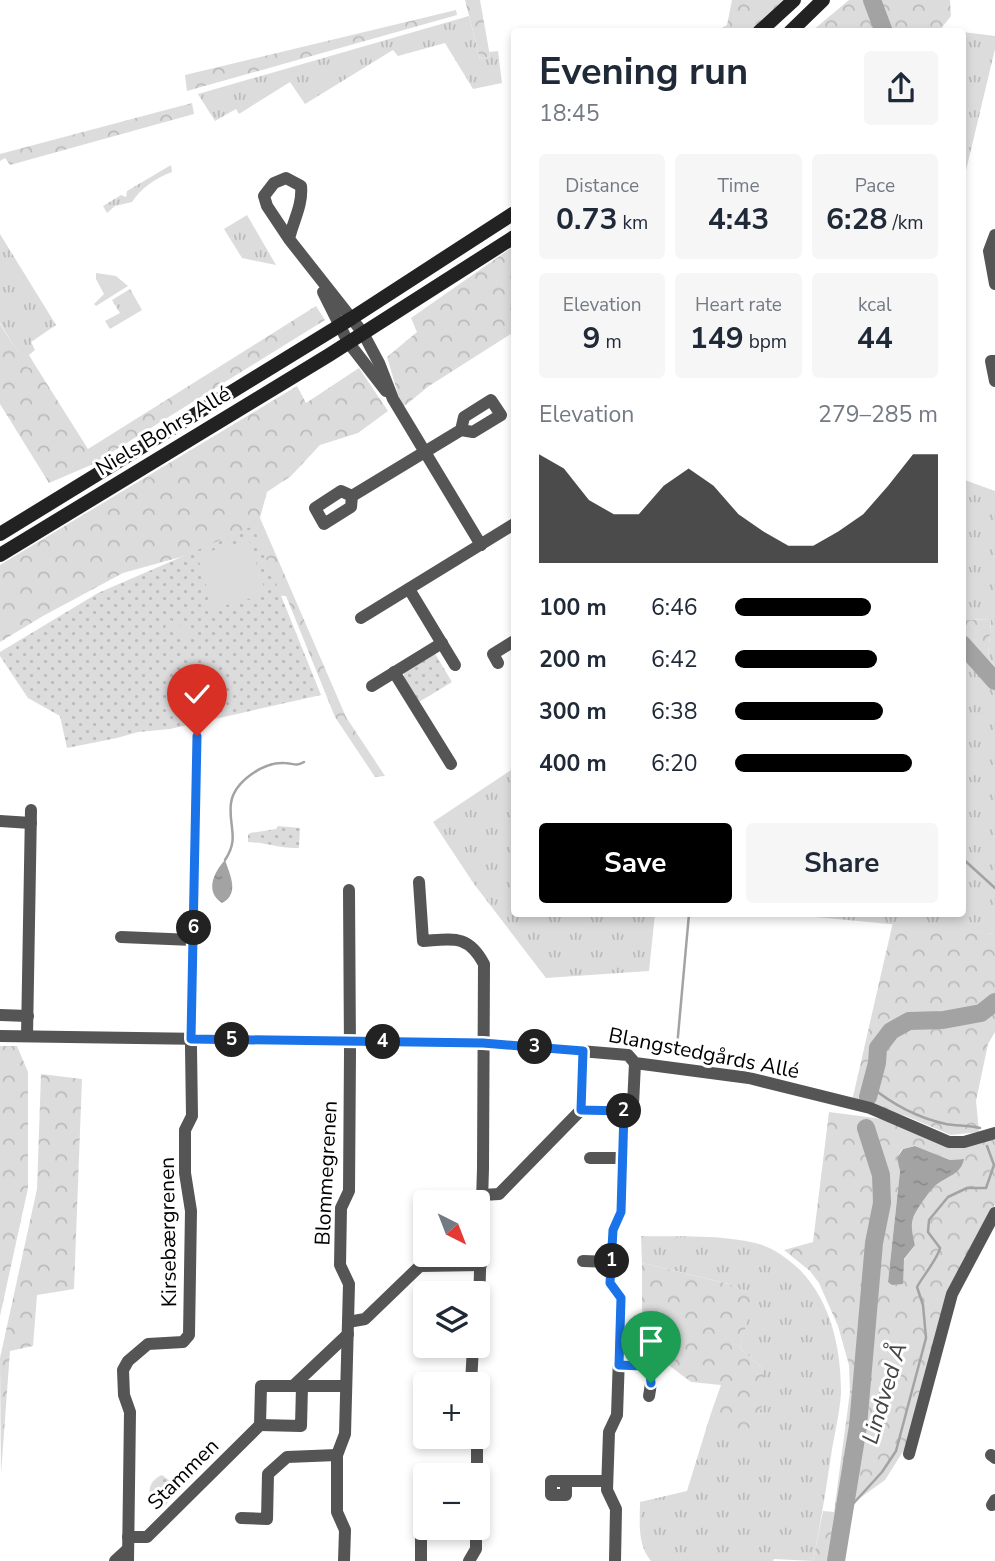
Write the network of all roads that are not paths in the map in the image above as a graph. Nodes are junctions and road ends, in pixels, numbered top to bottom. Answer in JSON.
{"nodes":[{"id":1,"x":794,"y":0,"type":"edge"},
{"id":2,"x":823,"y":0,"type":"edge"},
{"id":3,"x":763,"y":28,"type":"edge"},
{"id":4,"x":794,"y":28,"type":"edge"},
{"id":5,"x":511,"y":214,"type":"edge"},
{"id":6,"x":995,"y":235,"type":"edge"},
{"id":7,"x":289,"y":239,"type":"dead end"},
{"id":8,"x":511,"y":239,"type":"edge"},
{"id":9,"x":995,"y":284,"type":"edge"},
{"id":10,"x":351,"y":329,"type":"junction"},
{"id":11,"x":995,"y":361,"type":"edge"},
{"id":12,"x":995,"y":382,"type":"edge"},
{"id":13,"x":461,"y":429,"type":"dead end"},
{"id":14,"x":424,"y":452,"type":"junction"},
{"id":15,"x":352,"y":496,"type":"dead end"},
{"id":16,"x":511,"y":526,"type":"edge"},
{"id":17,"x":0,"y":534,"type":"edge"},
{"id":18,"x":481,"y":545,"type":"junction"},
{"id":19,"x":0,"y":555,"type":"edge"},
{"id":20,"x":409,"y":589,"type":"junction"},
{"id":21,"x":361,"y":618,"type":"dead end"},
{"id":22,"x":442,"y":643,"type":"junction"},
{"id":23,"x":511,"y":643,"type":"edge"},
{"id":24,"x":498,"y":663,"type":"dead end"},
{"id":25,"x":455,"y":665,"type":"dead end"},
{"id":26,"x":394,"y":672,"type":"junction"},
{"id":27,"x":372,"y":686,"type":"dead end"},
{"id":28,"x":197,"y":736,"type":"dead end"},
{"id":29,"x":451,"y":764,"type":"dead end"},
{"id":30,"x":0,"y":821,"type":"edge"},
{"id":31,"x":419,"y":882,"type":"dead end"},
{"id":32,"x":349,"y":890,"type":"dead end"},
{"id":33,"x":121,"y":937,"type":"dead end"},
{"id":34,"x":193,"y":940,"type":"junction"},
{"id":35,"x":0,"y":1015,"type":"edge"},
{"id":36,"x":28,"y":1016,"type":"junction"},
{"id":37,"x":0,"y":1036,"type":"edge"},
{"id":38,"x":27,"y":1037,"type":"junction"},
{"id":39,"x":191,"y":1039,"type":"junction"},
{"id":40,"x":350,"y":1042,"type":"junction"},
{"id":41,"x":483,"y":1043,"type":"junction"},
{"id":42,"x":583,"y":1051,"type":"junction"},
{"id":43,"x":635,"y":1063,"type":"junction"},
{"id":44,"x":581,"y":1110,"type":"junction"},
{"id":45,"x":624,"y":1111,"type":"junction"},
{"id":46,"x":994,"y":1133,"type":"edge"},
{"id":47,"x":590,"y":1158,"type":"dead end"},
{"id":48,"x":622,"y":1158,"type":"junction"},
{"id":49,"x":481,"y":1190,"type":"edge"},
{"id":50,"x":490,"y":1199,"type":"edge"},
{"id":51,"x":995,"y":1213,"type":"edge"},
{"id":52,"x":583,"y":1261,"type":"dead end"},
{"id":53,"x":612,"y":1262,"type":"junction"},
{"id":54,"x":419,"y":1267,"type":"edge"},
{"id":55,"x":348,"y":1328,"type":"junction"},
{"id":56,"x":619,"y":1365,"type":"junction"},
{"id":57,"x":346,"y":1385,"type":"junction"},
{"id":58,"x":297,"y":1386,"type":"junction"},
{"id":59,"x":649,"y":1396,"type":"dead end"},
{"id":60,"x":260,"y":1425,"type":"junction"},
{"id":61,"x":909,"y":1454,"type":"dead end"},
{"id":62,"x":337,"y":1455,"type":"junction"},
{"id":63,"x":566,"y":1481,"type":"dead end"},
{"id":64,"x":607,"y":1481,"type":"junction"},
{"id":65,"x":241,"y":1518,"type":"dead end"},
{"id":66,"x":421,"y":1540,"type":"edge"},
{"id":67,"x":476,"y":1540,"type":"edge"},
{"id":68,"x":128,"y":1549,"type":"edge"},
{"id":69,"x":115,"y":1561,"type":"edge"},
{"id":70,"x":344,"y":1561,"type":"edge"},
{"id":71,"x":421,"y":1561,"type":"edge"},
{"id":72,"x":469,"y":1561,"type":"edge"},
{"id":73,"x":615,"y":1561,"type":"edge"}],
"edges":[{"from":1,"to":3,"type":"street"},
{"from":2,"to":4,"type":"street"},
{"from":5,"to":10,"type":"street","name":"Niels Bohrs Allé"},
{"from":6,"to":9,"type":"street"},
{"from":7,"to":10,"type":"street"},
{"from":8,"to":10,"type":"street","name":"Niels Bohrs Allé"},
{"from":10,"to":14,"type":"street"},
{"from":10,"to":17,"type":"street","name":"Niels Bohrs Allé"},
{"from":10,"to":19,"type":"street","name":"Niels Bohrs Allé"},
{"from":11,"to":12,"type":"street"},
{"from":13,"to":14,"type":"street"},
{"from":14,"to":15,"type":"street"},
{"from":14,"to":18,"type":"street"},
{"from":16,"to":18,"type":"street"},
{"from":18,"to":20,"type":"street"},
{"from":20,"to":21,"type":"street"},
{"from":20,"to":22,"type":"street"},
{"from":22,"to":25,"type":"street"},
{"from":22,"to":26,"type":"street"},
{"from":23,"to":24,"type":"street"},
{"from":26,"to":27,"type":"street"},
{"from":26,"to":29,"type":"street"},
{"from":28,"to":34,"type":"street","name":"Kirsebærgrenen"},
{"from":30,"to":36,"type":"street"},
{"from":31,"to":41,"type":"street"},
{"from":32,"to":40,"type":"street","name":"Blommegrenen"},
{"from":33,"to":34,"type":"street"},
{"from":34,"to":39,"type":"street","name":"Kirsebærgrenen"},
{"from":35,"to":36,"type":"street"},
{"from":36,"to":38,"type":"street"},
{"from":37,"to":38,"type":"street","name":"Blangstedgårds Allé"},
{"from":38,"to":39,"type":"street","name":"Blangstedgårds Allé"},
{"from":39,"to":40,"type":"street","name":"Blangstedgårds Allé"},
{"from":39,"to":68,"type":"street","name":"Kirsebærgrenen"},
{"from":40,"to":41,"type":"street","name":"Blangstedgårds Allé"},
{"from":40,"to":55,"type":"street","name":"Blommegrenen"},
{"from":41,"to":42,"type":"street","name":"Blangstedgårds Allé"},
{"from":41,"to":49,"type":"street"},
{"from":42,"to":43,"type":"street","name":"Blangstedgårds Allé"},
{"from":42,"to":44,"type":"street"},
{"from":43,"to":45,"type":"street"},
{"from":43,"to":46,"type":"street","name":"Blangstedgårds Allé"},
{"from":44,"to":45,"type":"street"},
{"from":44,"to":50,"type":"street"},
{"from":45,"to":48,"type":"street"},
{"from":47,"to":48,"type":"street"},
{"from":48,"to":53,"type":"street"},
{"from":51,"to":61,"type":"street"},
{"from":52,"to":53,"type":"street"},
{"from":53,"to":56,"type":"street"},
{"from":54,"to":55,"type":"street"},
{"from":55,"to":57,"type":"street","name":"Blommegrenen"},
{"from":55,"to":58,"type":"street"},
{"from":56,"to":59,"type":"street"},
{"from":56,"to":64,"type":"street"},
{"from":57,"to":58,"type":"street"},
{"from":57,"to":62,"type":"street","name":"Blommegrenen"},
{"from":58,"to":60,"type":"street"},
{"from":58,"to":60,"type":"street"},
{"from":60,"to":68,"type":"street","name":"Stammen"},
{"from":62,"to":65,"type":"street"},
{"from":62,"to":70,"type":"street","name":"Blommegrenen"},
{"from":63,"to":64,"type":"street"},
{"from":64,"to":73,"type":"street"},
{"from":66,"to":71,"type":"street"},
{"from":67,"to":72,"type":"street"},
{"from":68,"to":69,"type":"street","name":"Stammen"}]}
